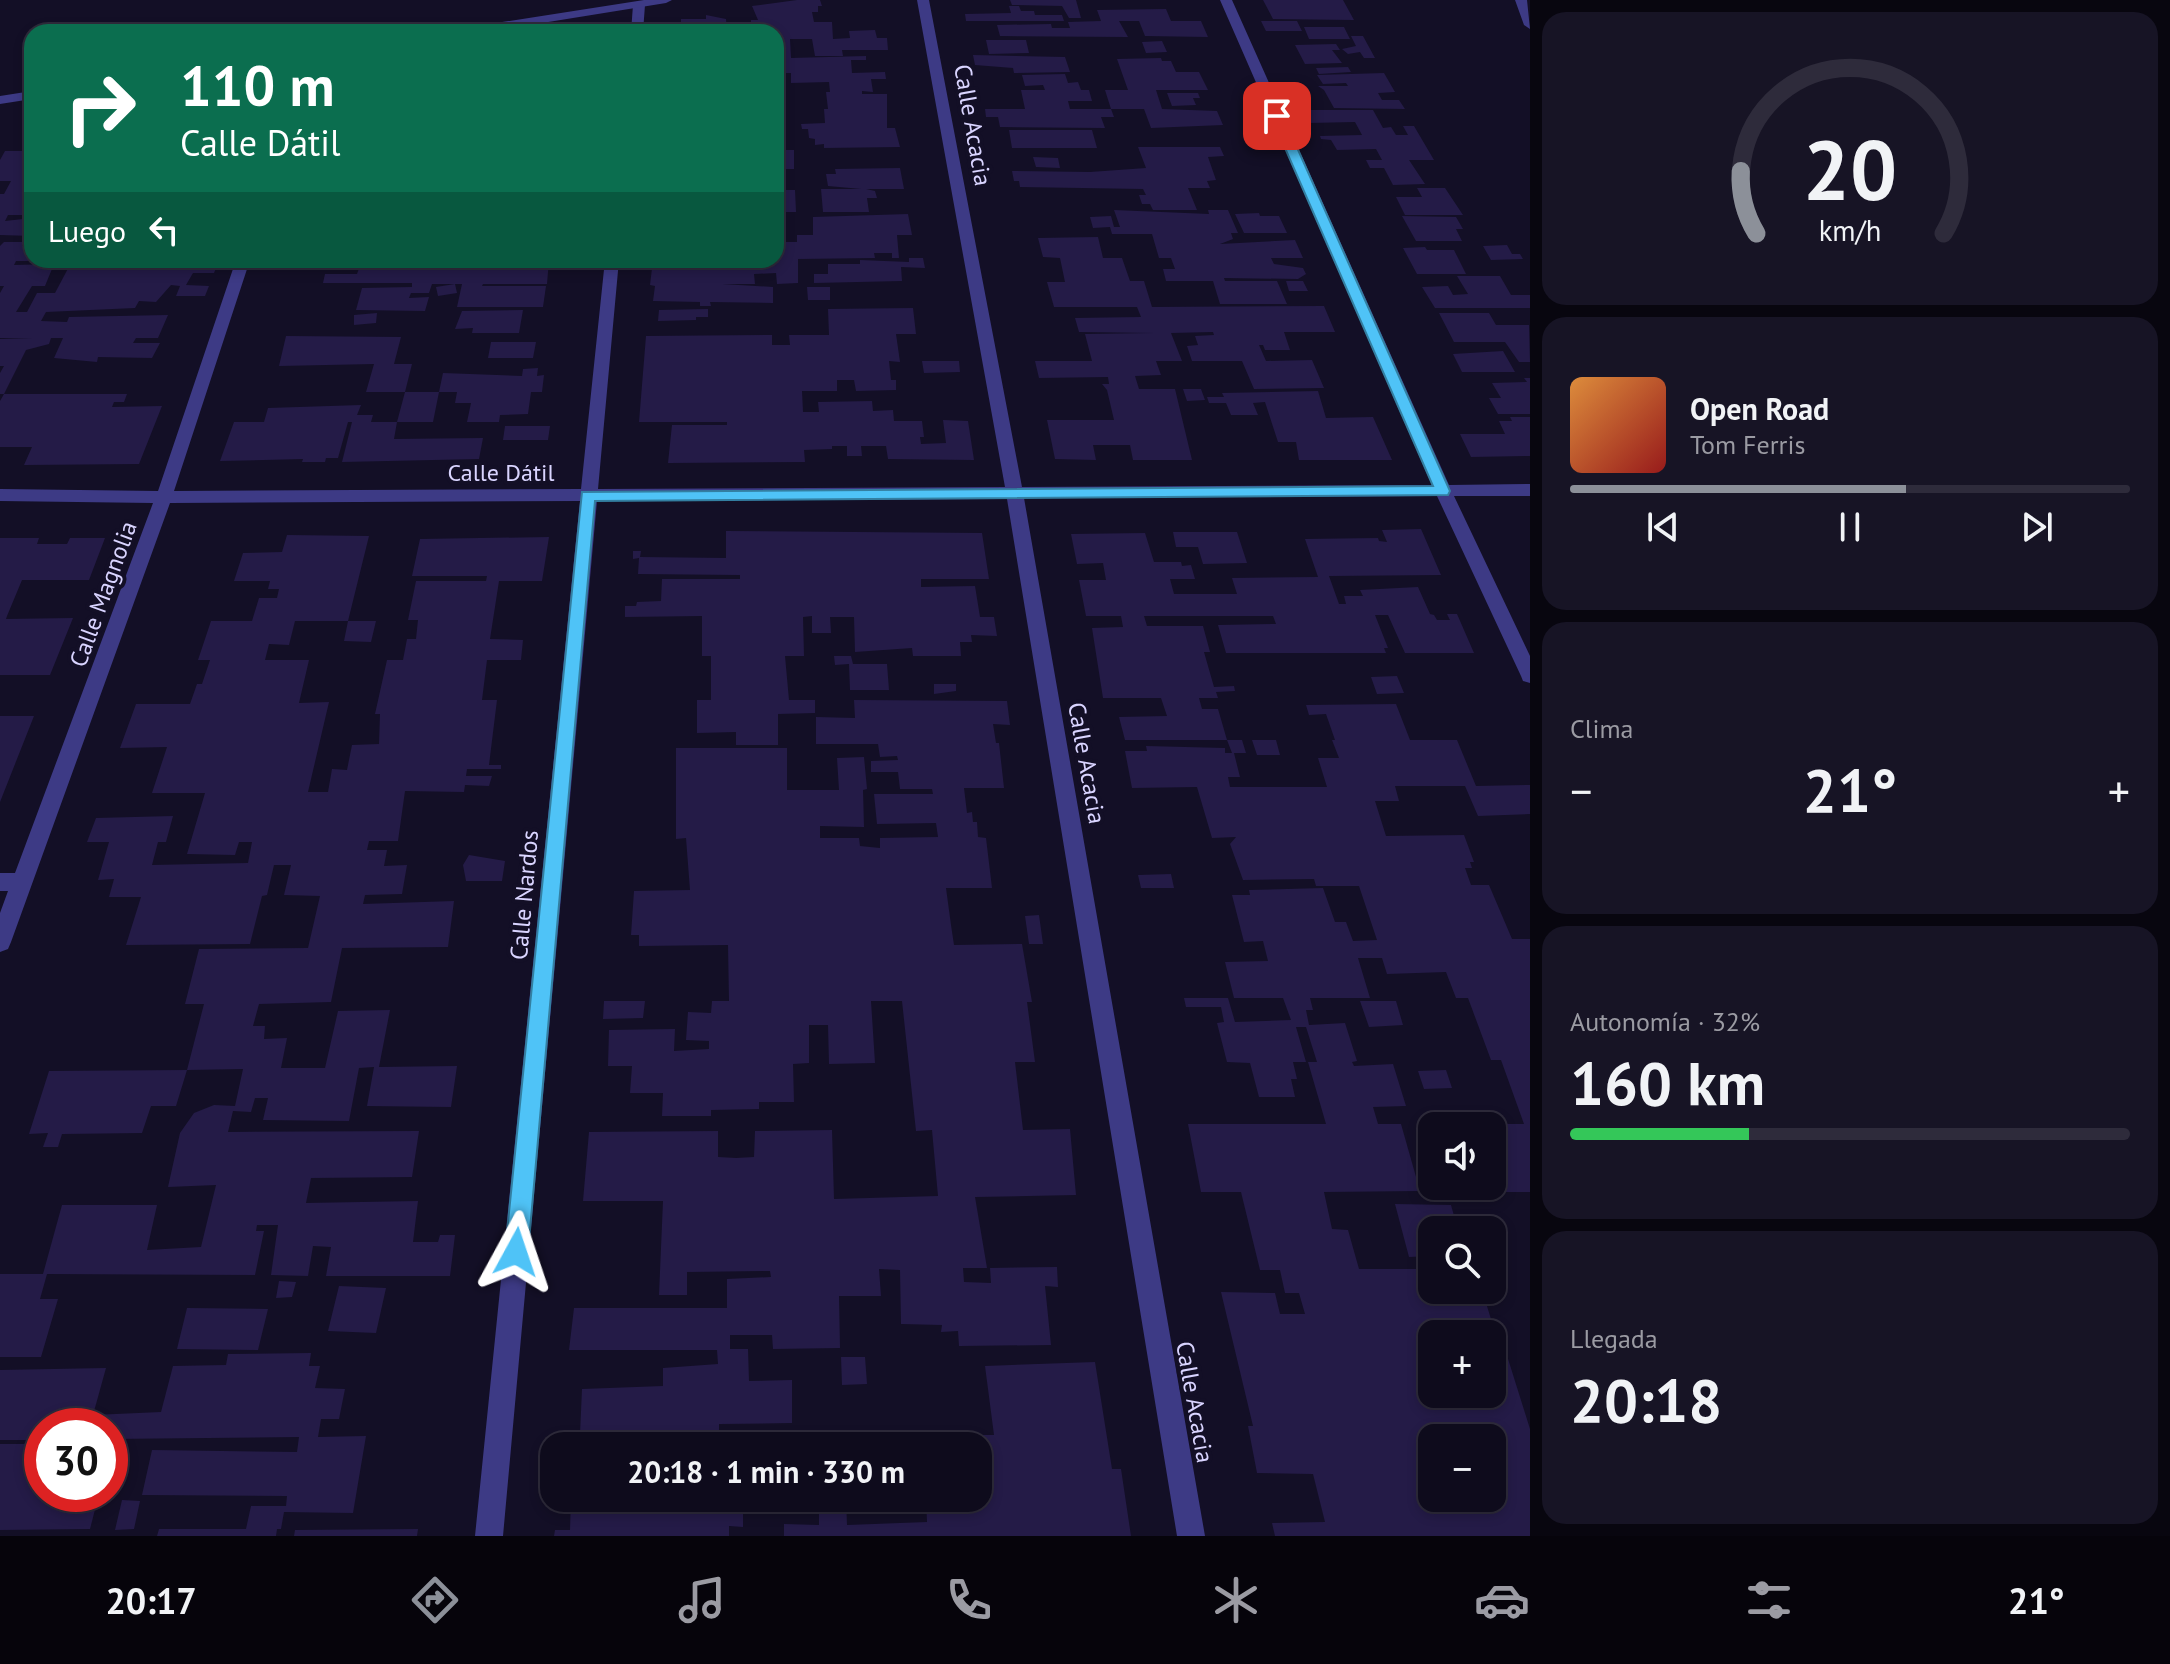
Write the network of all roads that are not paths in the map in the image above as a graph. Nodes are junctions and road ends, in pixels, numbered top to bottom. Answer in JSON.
{"nodes":[{"id":1,"x":666,"y":0,"type":"edge"},
{"id":2,"x":923,"y":0,"type":"edge"},
{"id":3,"x":1226,"y":0,"type":"edge"},
{"id":4,"x":1521,"y":0,"type":"edge"},
{"id":5,"x":639,"y":5,"type":"junction"},
{"id":6,"x":516,"y":24,"type":"edge"},
{"id":7,"x":638,"y":24,"type":"edge"},
{"id":8,"x":1530,"y":25,"type":"edge"},
{"id":9,"x":24,"y":96,"type":"edge"},
{"id":10,"x":0,"y":100,"type":"edge"},
{"id":11,"x":240,"y":268,"type":"edge"},
{"id":12,"x":611,"y":268,"type":"edge"},
{"id":13,"x":1530,"y":490,"type":"edge"},
{"id":14,"x":1443,"y":491,"type":"junction"},
{"id":15,"x":1015,"y":493,"type":"junction"},
{"id":16,"x":0,"y":495,"type":"edge"},
{"id":17,"x":588,"y":496,"type":"junction"},
{"id":18,"x":164,"y":497,"type":"junction"},
{"id":19,"x":1530,"y":676,"type":"edge"},
{"id":20,"x":0,"y":882,"type":"edge"},
{"id":21,"x":22,"y":882,"type":"junction"},
{"id":22,"x":0,"y":942,"type":"edge"},
{"id":23,"x":489,"y":1536,"type":"edge"},
{"id":24,"x":1191,"y":1536,"type":"edge"}],
"edges":[{"from":1,"to":5,"type":"street"},
{"from":2,"to":15,"type":"street","name":"Calle Acacia"},
{"from":3,"to":14,"type":"street"},
{"from":4,"to":8,"type":"street"},
{"from":5,"to":6,"type":"street"},
{"from":5,"to":7,"type":"street"},
{"from":9,"to":10,"type":"street"},
{"from":11,"to":18,"type":"street","name":"Calle Magnolia"},
{"from":12,"to":17,"type":"street","name":"Calle Nardos"},
{"from":13,"to":14,"type":"street","name":"Calle Dátil"},
{"from":14,"to":15,"type":"street","name":"Calle Dátil"},
{"from":14,"to":19,"type":"street"},
{"from":15,"to":17,"type":"street","name":"Calle Dátil"},
{"from":15,"to":24,"type":"street","name":"Calle Acacia"},
{"from":16,"to":18,"type":"street","name":"Calle Dátil"},
{"from":17,"to":18,"type":"street","name":"Calle Dátil"},
{"from":17,"to":23,"type":"street","name":"Calle Nardos"},
{"from":18,"to":21,"type":"street","name":"Calle Magnolia"},
{"from":20,"to":21,"type":"street"},
{"from":21,"to":22,"type":"street","name":"Calle Magnolia"}]}
